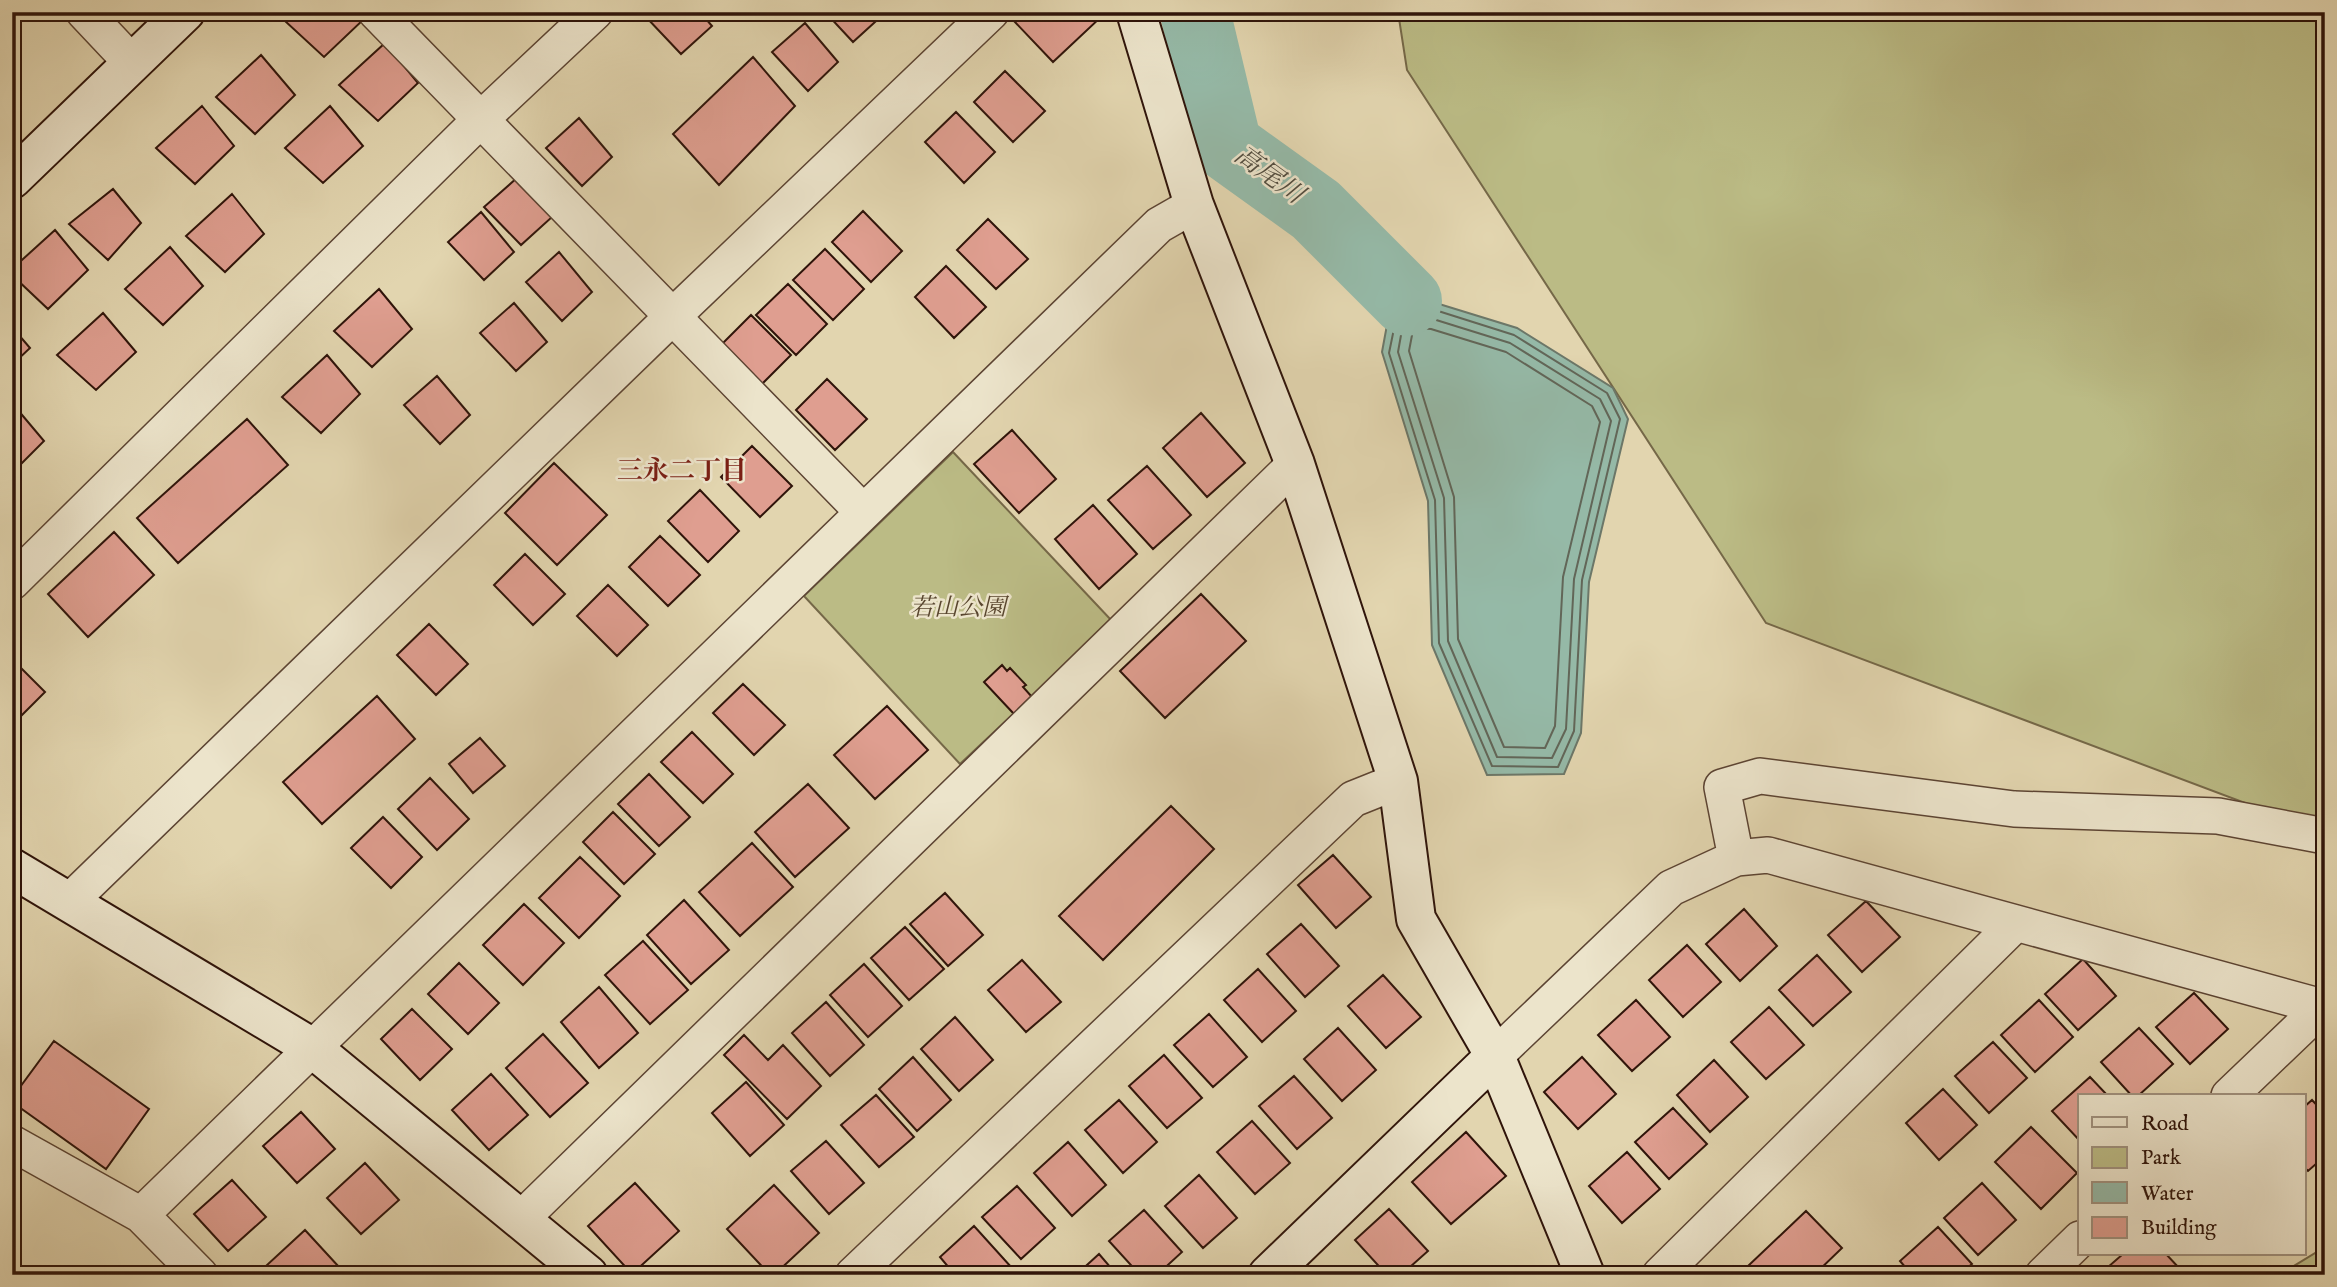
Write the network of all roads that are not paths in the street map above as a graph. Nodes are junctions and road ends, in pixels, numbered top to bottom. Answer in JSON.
{"nodes":[{"id":1,"x":83,"y":12,"type":"edge"},
{"id":2,"x":185,"y":12,"type":"edge"},
{"id":3,"x":376,"y":12,"type":"edge"},
{"id":4,"x":595,"y":12,"type":"edge"},
{"id":5,"x":991,"y":12,"type":"edge"},
{"id":6,"x":1136,"y":12,"type":"edge"},
{"id":7,"x":132,"y":63,"type":"junction"},
{"id":8,"x":480,"y":120,"type":"junction"},
{"id":9,"x":12,"y":179,"type":"edge"},
{"id":10,"x":1194,"y":205,"type":"junction"},
{"id":11,"x":671,"y":318,"type":"junction"},
{"id":12,"x":1295,"y":464,"type":"junction"},
{"id":13,"x":863,"y":512,"type":"junction"},
{"id":14,"x":12,"y":582,"type":"edge"},
{"id":15,"x":1398,"y":781,"type":"junction"},
{"id":16,"x":2325,"y":836,"type":"edge"},
{"id":17,"x":1735,"y":851,"type":"junction"},
{"id":18,"x":12,"y":868,"type":"edge"},
{"id":19,"x":70,"y":901,"type":"junction"},
{"id":20,"x":2016,"y":923,"type":"junction"},
{"id":21,"x":311,"y":1048,"type":"junction"},
{"id":22,"x":1495,"y":1056,"type":"junction"},
{"id":23,"x":2231,"y":1094,"type":"edge"},
{"id":24,"x":12,"y":1143,"type":"edge"},
{"id":25,"x":141,"y":1215,"type":"junction"},
{"id":26,"x":521,"y":1219,"type":"junction"},
{"id":27,"x":2078,"y":1241,"type":"edge"},
{"id":28,"x":200,"y":1275,"type":"edge"},
{"id":29,"x":588,"y":1275,"type":"edge"},
{"id":30,"x":853,"y":1275,"type":"edge"},
{"id":31,"x":1268,"y":1275,"type":"edge"},
{"id":32,"x":1585,"y":1275,"type":"edge"},
{"id":33,"x":1660,"y":1275,"type":"edge"},
{"id":34,"x":2043,"y":1275,"type":"edge"}],
"edges":[{"from":1,"to":7,"type":"street"},
{"from":2,"to":7,"type":"street"},
{"from":3,"to":8,"type":"street"},
{"from":4,"to":8,"type":"street"},
{"from":5,"to":11,"type":"street"},
{"from":6,"to":10,"type":"street"},
{"from":7,"to":9,"type":"street"},
{"from":8,"to":11,"type":"street"},
{"from":8,"to":14,"type":"street"},
{"from":10,"to":12,"type":"street"},
{"from":10,"to":13,"type":"street"},
{"from":11,"to":13,"type":"street"},
{"from":11,"to":19,"type":"street"},
{"from":12,"to":15,"type":"street"},
{"from":12,"to":26,"type":"street"},
{"from":13,"to":21,"type":"street"},
{"from":15,"to":22,"type":"street"},
{"from":15,"to":30,"type":"street"},
{"from":16,"to":17,"type":"street"},
{"from":17,"to":20,"type":"street"},
{"from":17,"to":22,"type":"street"},
{"from":18,"to":19,"type":"street"},
{"from":19,"to":21,"type":"street"},
{"from":20,"to":23,"type":"street"},
{"from":20,"to":33,"type":"street"},
{"from":21,"to":25,"type":"street"},
{"from":21,"to":26,"type":"street"},
{"from":22,"to":31,"type":"street"},
{"from":22,"to":32,"type":"street"},
{"from":24,"to":25,"type":"street"},
{"from":25,"to":28,"type":"street"},
{"from":26,"to":29,"type":"street"},
{"from":27,"to":34,"type":"street"}]}
